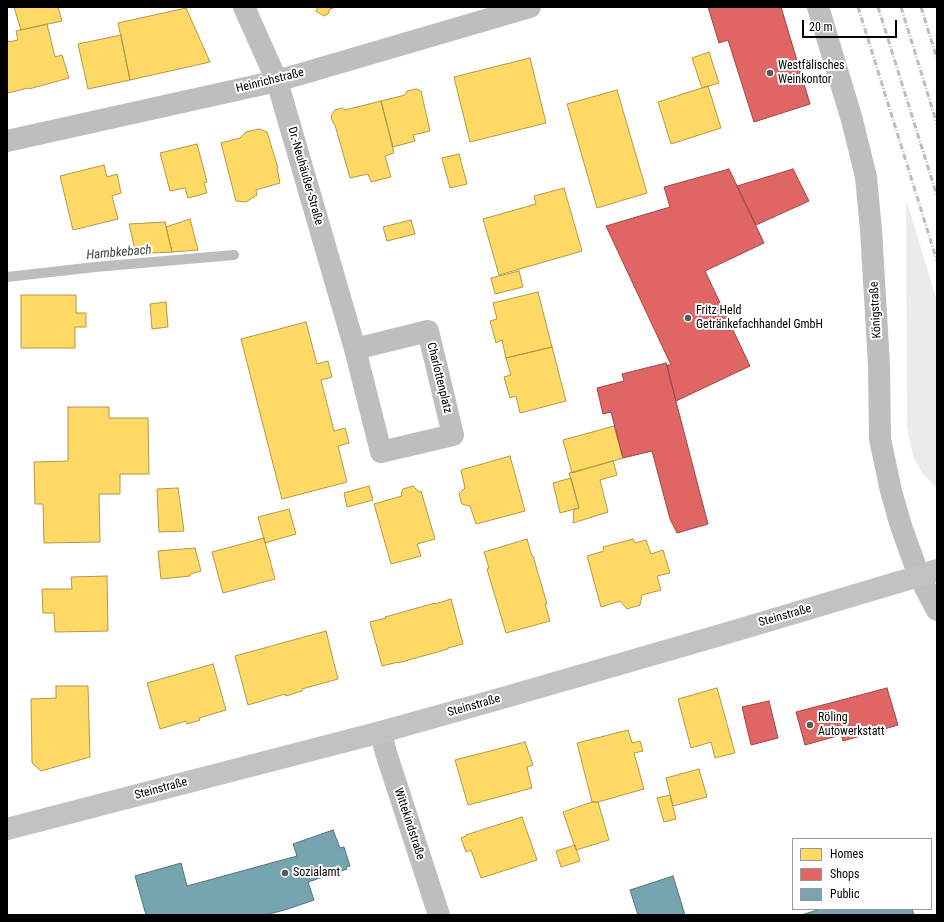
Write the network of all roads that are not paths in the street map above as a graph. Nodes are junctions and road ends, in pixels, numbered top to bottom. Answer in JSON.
{"nodes":[{"id":1,"x":244,"y":7,"type":"edge"},
{"id":2,"x":530,"y":7,"type":"edge"},
{"id":3,"x":818,"y":7,"type":"edge"},
{"id":4,"x":277,"y":81,"type":"junction"},
{"id":5,"x":7,"y":141,"type":"edge"},
{"id":6,"x":356,"y":349,"type":"junction"},
{"id":7,"x":928,"y":573,"type":"edge"},
{"id":8,"x":937,"y":610,"type":"edge"},
{"id":9,"x":380,"y":732,"type":"junction"},
{"id":10,"x":7,"y":830,"type":"edge"},
{"id":11,"x":439,"y":915,"type":"edge"}],
"edges":[{"from":1,"to":4,"type":"street","name":"Dr.-Neuhäußer-Straße"},
{"from":2,"to":4,"type":"street","name":"Heinrichstraße"},
{"from":3,"to":7,"type":"street","name":"Königstraße"},
{"from":4,"to":5,"type":"street","name":"Heinrichstraße"},
{"from":4,"to":6,"type":"street","name":"Dr.-Neuhäußer-Straße"},
{"from":6,"to":6,"type":"street","name":"Charlottenplatz"},
{"from":7,"to":8,"type":"street","name":"Königstraße"},
{"from":7,"to":9,"type":"main road","name":"Steinstraße"},
{"from":9,"to":10,"type":"main road","name":"Steinstraße"},
{"from":9,"to":11,"type":"street","name":"Wittekindstraße"}]}
